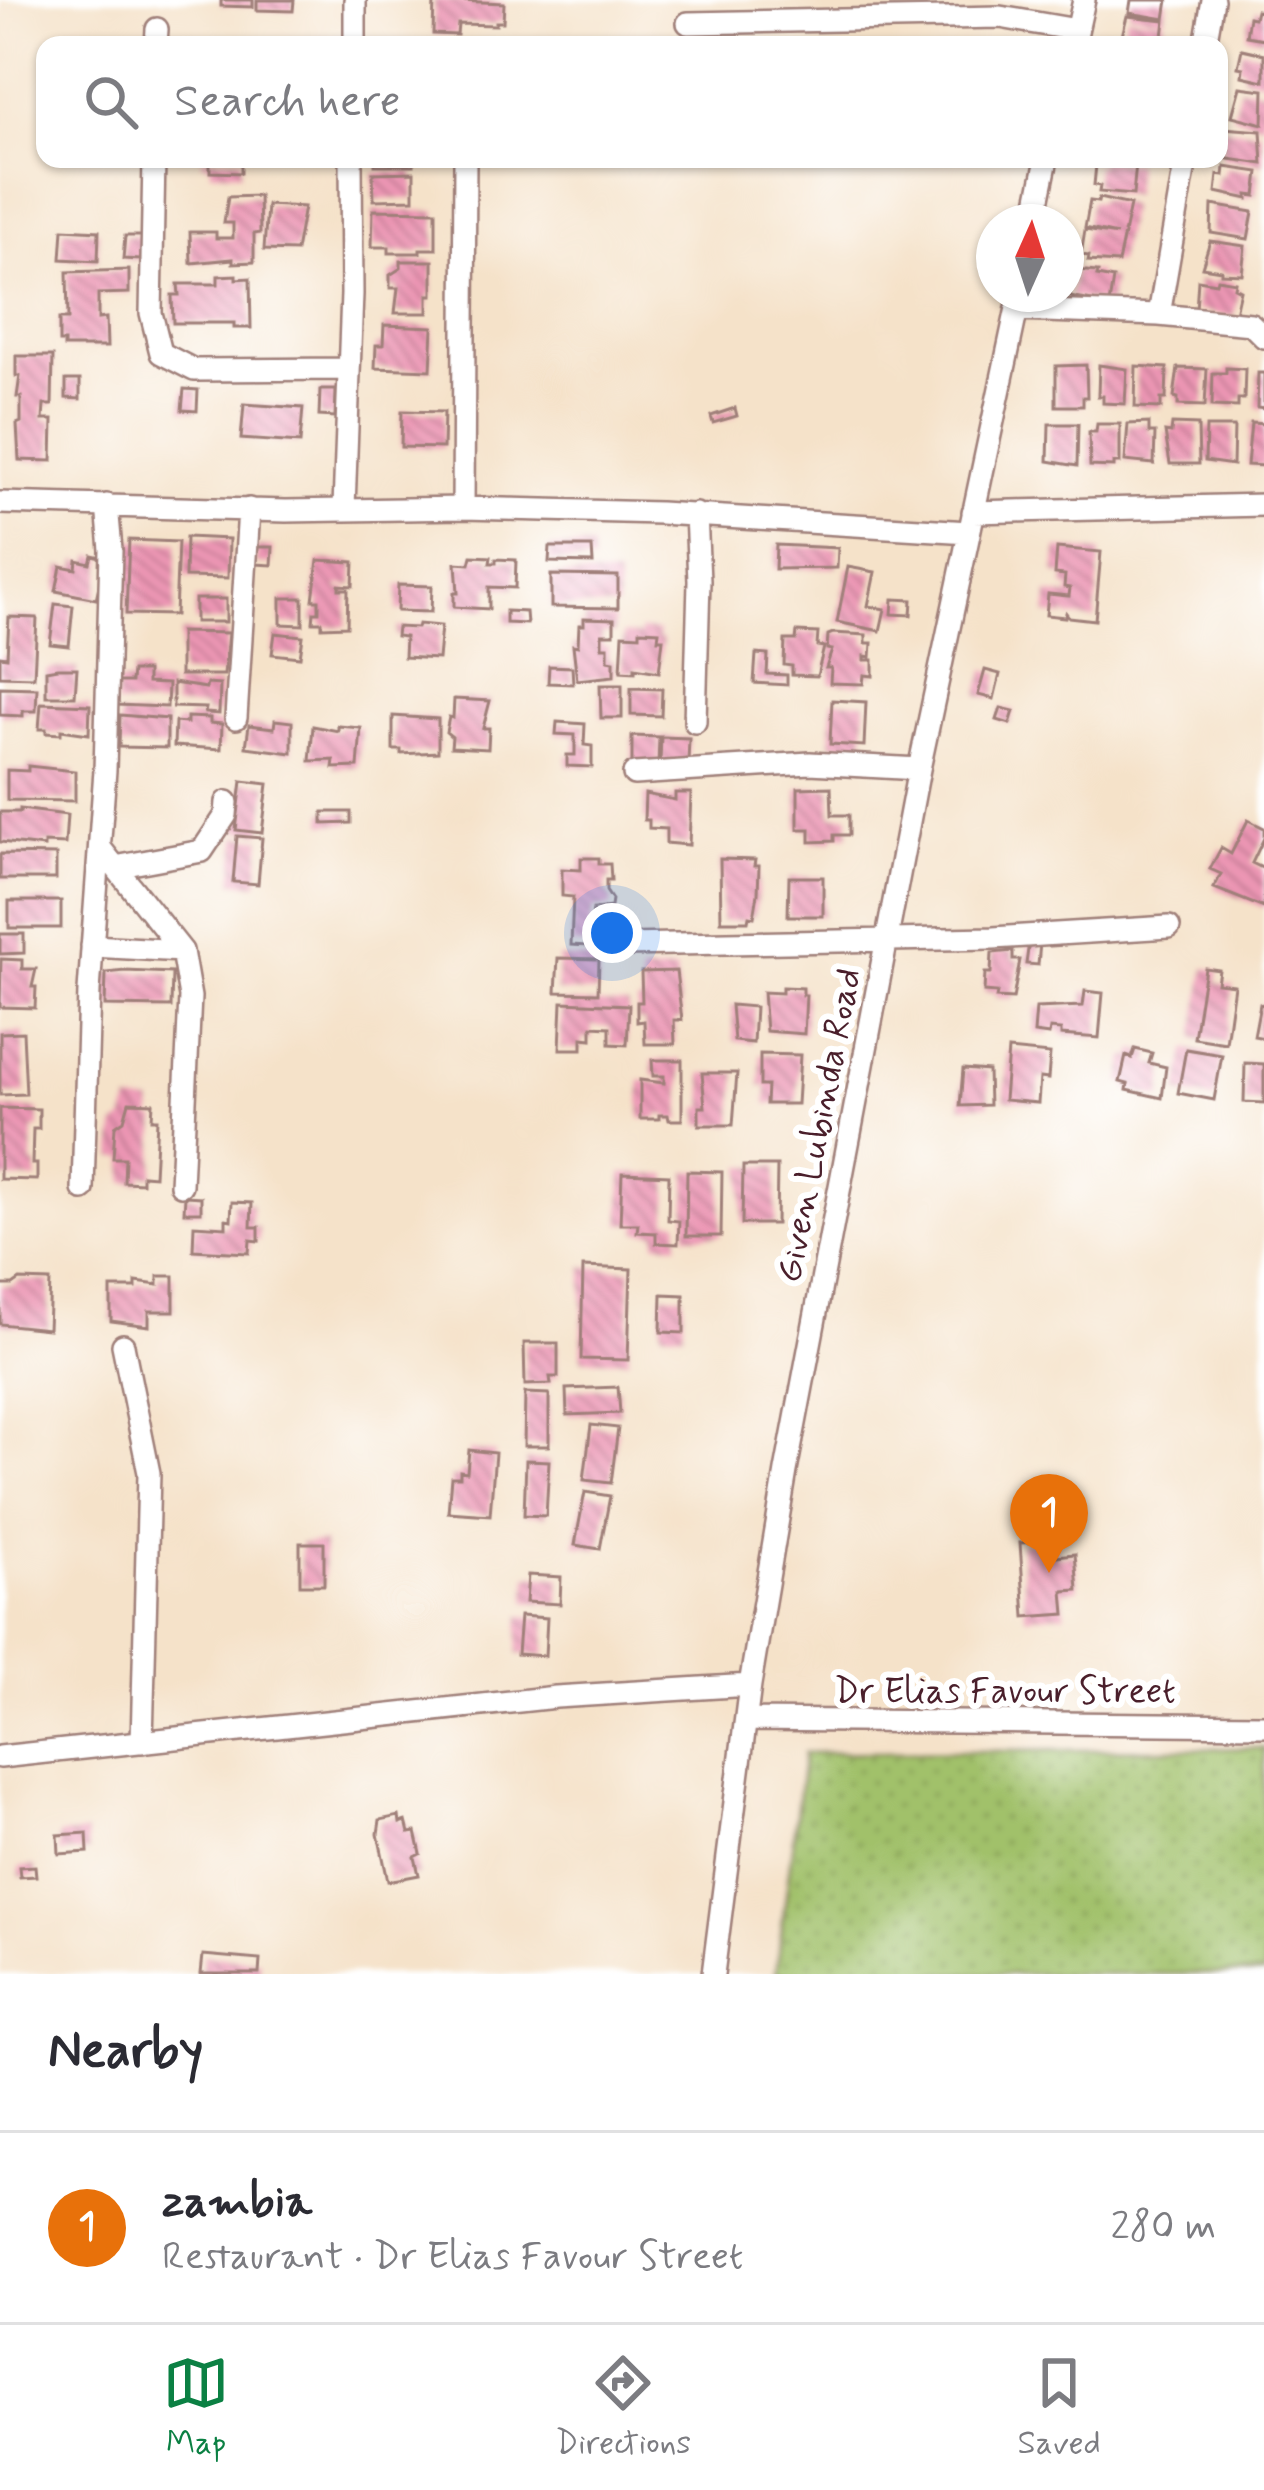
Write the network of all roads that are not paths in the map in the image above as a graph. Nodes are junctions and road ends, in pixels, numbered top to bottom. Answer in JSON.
{"nodes":[{"id":1,"x":1084,"y":0,"type":"edge"},
{"id":2,"x":1213,"y":0,"type":"edge"},
{"id":3,"x":688,"y":23,"type":"dead end"},
{"id":4,"x":1072,"y":36,"type":"edge"},
{"id":5,"x":1076,"y":36,"type":"edge"},
{"id":6,"x":1207,"y":36,"type":"edge"},
{"id":7,"x":154,"y":168,"type":"edge"},
{"id":8,"x":351,"y":168,"type":"edge"},
{"id":9,"x":465,"y":168,"type":"edge"},
{"id":10,"x":1045,"y":168,"type":"edge"},
{"id":11,"x":1184,"y":168,"type":"edge"},
{"id":12,"x":1038,"y":204,"type":"edge"},
{"id":13,"x":1084,"y":308,"type":"edge"},
{"id":14,"x":1017,"y":312,"type":"edge"},
{"id":15,"x":1159,"y":315,"type":"junction"},
{"id":16,"x":1264,"y":337,"type":"edge"},
{"id":17,"x":349,"y":369,"type":"junction"},
{"id":18,"x":0,"y":503,"type":"edge"},
{"id":19,"x":1264,"y":505,"type":"edge"},
{"id":20,"x":107,"y":506,"type":"junction"},
{"id":21,"x":344,"y":507,"type":"junction"},
{"id":22,"x":463,"y":508,"type":"junction"},
{"id":23,"x":249,"y":509,"type":"junction"},
{"id":24,"x":695,"y":514,"type":"junction"},
{"id":25,"x":971,"y":522,"type":"junction"},
{"id":26,"x":236,"y":718,"type":"dead end"},
{"id":27,"x":695,"y":722,"type":"dead end"},
{"id":28,"x":919,"y":769,"type":"junction"},
{"id":29,"x":634,"y":774,"type":"dead end"},
{"id":30,"x":227,"y":802,"type":"dead end"},
{"id":31,"x":108,"y":858,"type":"junction"},
{"id":32,"x":1169,"y":927,"type":"dead end"},
{"id":33,"x":886,"y":939,"type":"junction"},
{"id":34,"x":625,"y":945,"type":"dead end"},
{"id":35,"x":92,"y":946,"type":"junction"},
{"id":36,"x":182,"y":951,"type":"junction"},
{"id":37,"x":181,"y":1185,"type":"dead end"},
{"id":38,"x":83,"y":1189,"type":"dead end"},
{"id":39,"x":123,"y":1345,"type":"dead end"},
{"id":40,"x":749,"y":1685,"type":"junction"},
{"id":41,"x":746,"y":1720,"type":"junction"},
{"id":42,"x":1264,"y":1725,"type":"edge"},
{"id":43,"x":142,"y":1742,"type":"junction"},
{"id":44,"x":0,"y":1757,"type":"edge"},
{"id":45,"x":713,"y":1974,"type":"edge"}],
"edges":[{"from":1,"to":5,"type":"street"},
{"from":2,"to":6,"type":"street"},
{"from":3,"to":4,"type":"street"},
{"from":7,"to":17,"type":"street"},
{"from":8,"to":17,"type":"street"},
{"from":9,"to":22,"type":"street"},
{"from":10,"to":12,"type":"street"},
{"from":11,"to":15,"type":"street"},
{"from":13,"to":15,"type":"street"},
{"from":14,"to":25,"type":"street","name":"Given Lubinda Road"},
{"from":15,"to":16,"type":"street"},
{"from":17,"to":21,"type":"street"},
{"from":18,"to":20,"type":"street"},
{"from":19,"to":25,"type":"street"},
{"from":20,"to":23,"type":"street"},
{"from":20,"to":31,"type":"street"},
{"from":21,"to":22,"type":"street"},
{"from":21,"to":23,"type":"street"},
{"from":22,"to":24,"type":"street"},
{"from":23,"to":26,"type":"street"},
{"from":24,"to":25,"type":"street"},
{"from":24,"to":27,"type":"street"},
{"from":25,"to":28,"type":"street","name":"Given Lubinda Road"},
{"from":28,"to":29,"type":"street"},
{"from":28,"to":33,"type":"street","name":"Given Lubinda Road"},
{"from":30,"to":31,"type":"street"},
{"from":31,"to":35,"type":"street"},
{"from":31,"to":36,"type":"street"},
{"from":32,"to":33,"type":"street"},
{"from":33,"to":34,"type":"street"},
{"from":33,"to":40,"type":"street","name":"Given Lubinda Road"},
{"from":35,"to":36,"type":"street"},
{"from":35,"to":38,"type":"street"},
{"from":36,"to":37,"type":"street"},
{"from":39,"to":43,"type":"street"},
{"from":40,"to":41,"type":"street","name":"Given Lubinda Road"},
{"from":40,"to":43,"type":"street"},
{"from":41,"to":42,"type":"street","name":"Dr Elias Favour Street"},
{"from":41,"to":45,"type":"street","name":"Given Lubinda Road"},
{"from":43,"to":44,"type":"street"}]}
